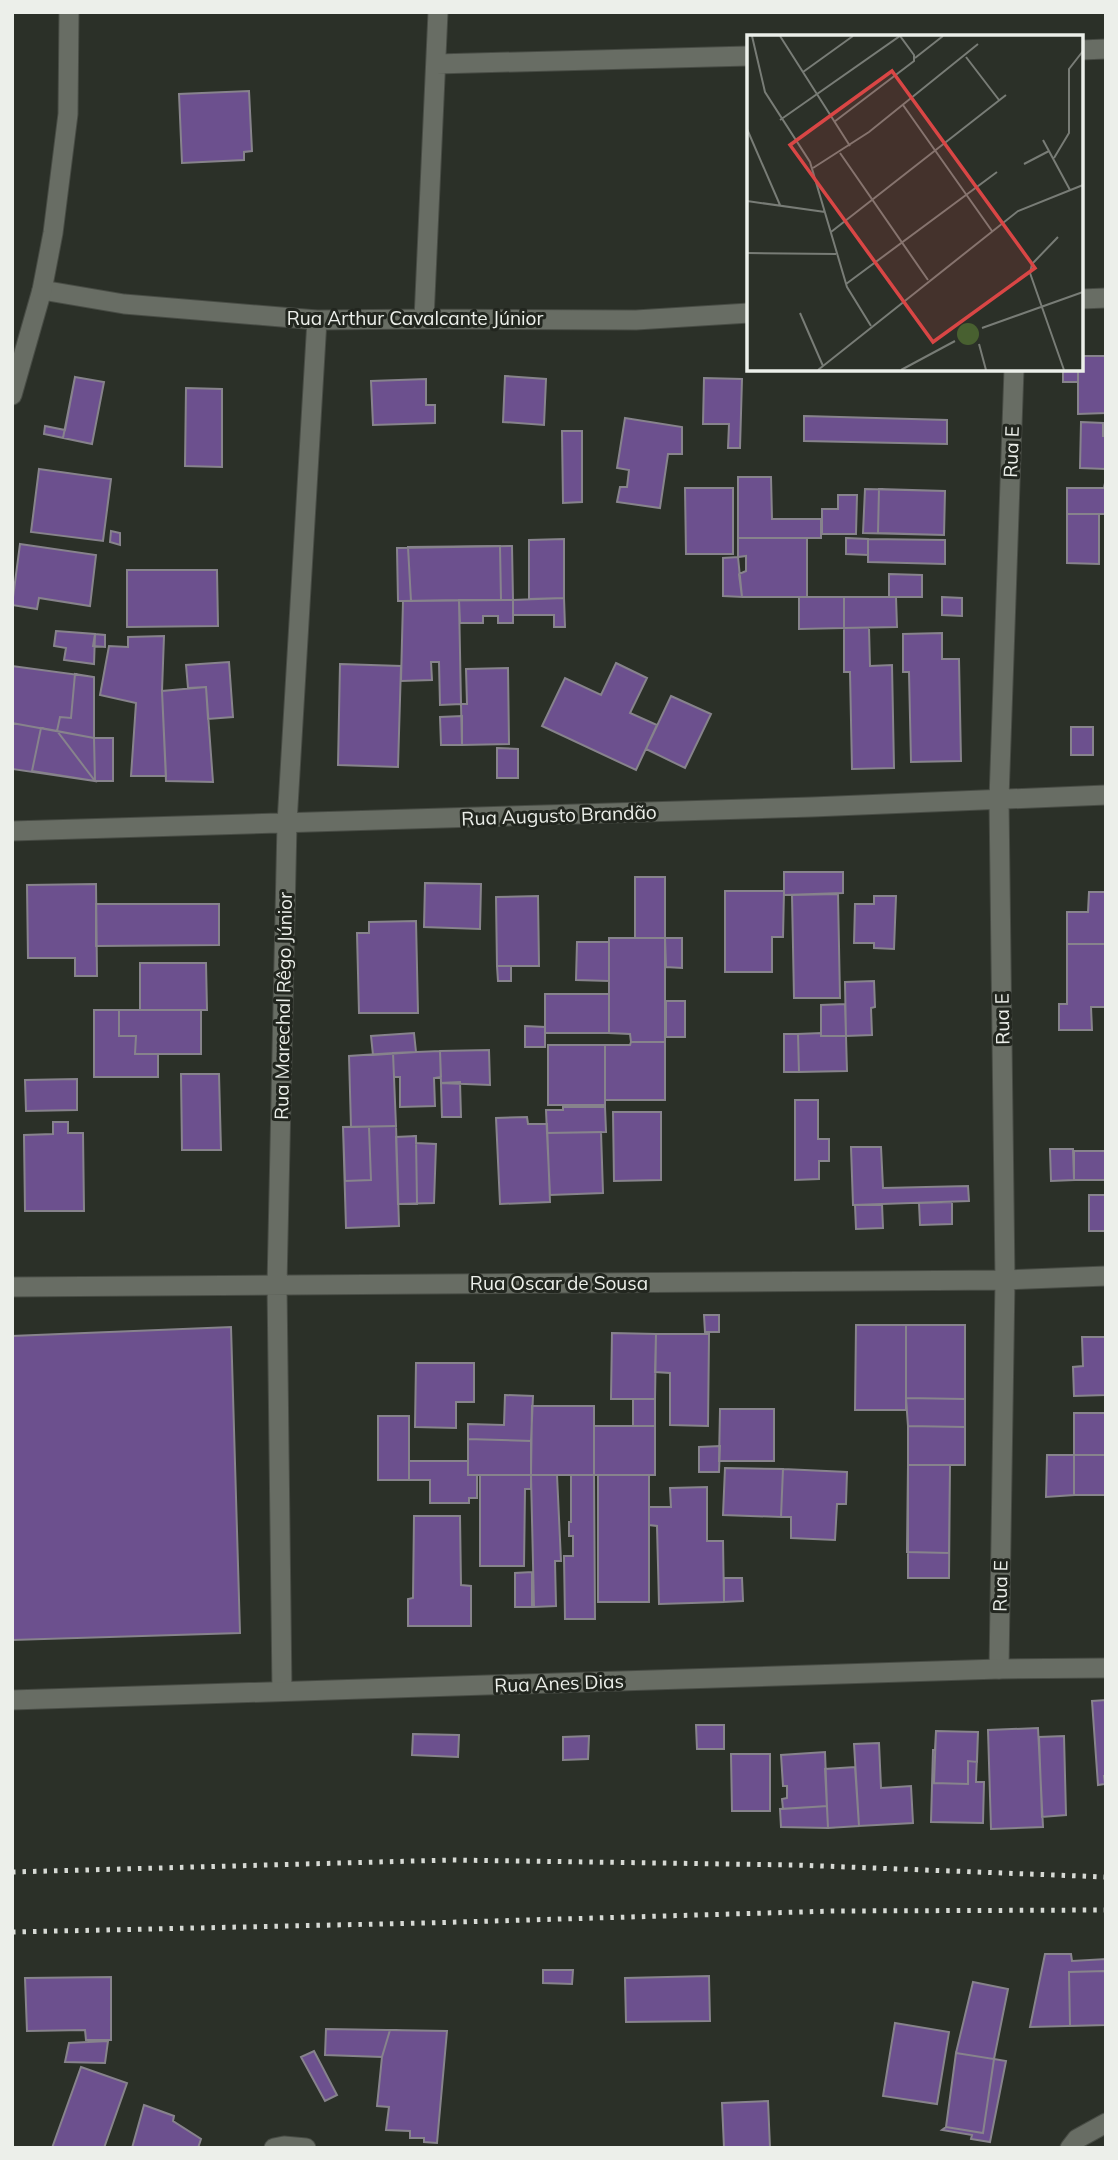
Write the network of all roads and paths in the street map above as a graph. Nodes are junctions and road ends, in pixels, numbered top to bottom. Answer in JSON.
{"nodes":[{"id":1,"x":69,"y":12,"type":"edge"},
{"id":2,"x":438,"y":12,"type":"edge"},
{"id":3,"x":1106,"y":49,"type":"edge"},
{"id":4,"x":1083,"y":50,"type":"edge"},
{"id":5,"x":747,"y":56,"type":"edge"},
{"id":6,"x":436,"y":64,"type":"junction"},
{"id":7,"x":42,"y":290,"type":"junction"},
{"id":8,"x":1106,"y":298,"type":"edge"},
{"id":9,"x":1083,"y":299,"type":"edge"},
{"id":10,"x":747,"y":313,"type":"edge"},
{"id":11,"x":424,"y":319,"type":"junction"},
{"id":12,"x":317,"y":320,"type":"junction"},
{"id":13,"x":1014,"y":371,"type":"edge"},
{"id":14,"x":12,"y":395,"type":"edge"},
{"id":15,"x":1106,"y":795,"type":"edge"},
{"id":16,"x":999,"y":799,"type":"junction"},
{"id":17,"x":287,"y":823,"type":"junction"},
{"id":18,"x":12,"y":831,"type":"edge"},
{"id":19,"x":1106,"y":1276,"type":"edge"},
{"id":20,"x":1005,"y":1280,"type":"junction"},
{"id":21,"x":276,"y":1285,"type":"junction"},
{"id":22,"x":12,"y":1287,"type":"edge"},
{"id":23,"x":1106,"y":1668,"type":"edge"},
{"id":24,"x":999,"y":1669,"type":"junction"},
{"id":25,"x":282,"y":1691,"type":"junction"},
{"id":26,"x":12,"y":1700,"type":"edge"},
{"id":27,"x":1106,"y":2123,"type":"edge"},
{"id":28,"x":274,"y":2148,"type":"edge"},
{"id":29,"x":306,"y":2148,"type":"edge"},
{"id":30,"x":1070,"y":2148,"type":"edge"}],
"edges":[{"from":1,"to":7,"type":"street"},
{"from":2,"to":6,"type":"street"},
{"from":3,"to":4,"type":"street"},
{"from":5,"to":6,"type":"street"},
{"from":6,"to":11,"type":"street"},
{"from":7,"to":12,"type":"street","name":"Rua Arthur Cavalcante Júnior"},
{"from":7,"to":14,"type":"street"},
{"from":8,"to":9,"type":"street"},
{"from":10,"to":11,"type":"street","name":"Rua Arthur Cavalcante Júnior"},
{"from":11,"to":12,"type":"street","name":"Rua Arthur Cavalcante Júnior"},
{"from":12,"to":17,"type":"street","name":"Rua Marechal Rêgo Júnior"},
{"from":13,"to":16,"type":"street","name":"Rua E"},
{"from":15,"to":16,"type":"street","name":"Rua Augusto Brandão"},
{"from":16,"to":17,"type":"street","name":"Rua Augusto Brandão"},
{"from":16,"to":20,"type":"street","name":"Rua E"},
{"from":17,"to":18,"type":"street","name":"Rua Augusto Brandão"},
{"from":17,"to":21,"type":"street","name":"Rua Marechal Rêgo Júnior"},
{"from":19,"to":20,"type":"street","name":"Rua Oscar de Sousa"},
{"from":20,"to":21,"type":"street","name":"Rua Oscar de Sousa"},
{"from":20,"to":24,"type":"street","name":"Rua E"},
{"from":21,"to":22,"type":"street","name":"Rua Oscar de Sousa"},
{"from":21,"to":25,"type":"street","name":"Rua Marechal Rêgo Júnior"},
{"from":23,"to":24,"type":"street","name":"Rua Anes Dias"},
{"from":24,"to":25,"type":"street","name":"Rua Anes Dias"},
{"from":25,"to":26,"type":"street","name":"Rua Anes Dias"},
{"from":27,"to":30,"type":"street"},
{"from":28,"to":29,"type":"street"}]}
